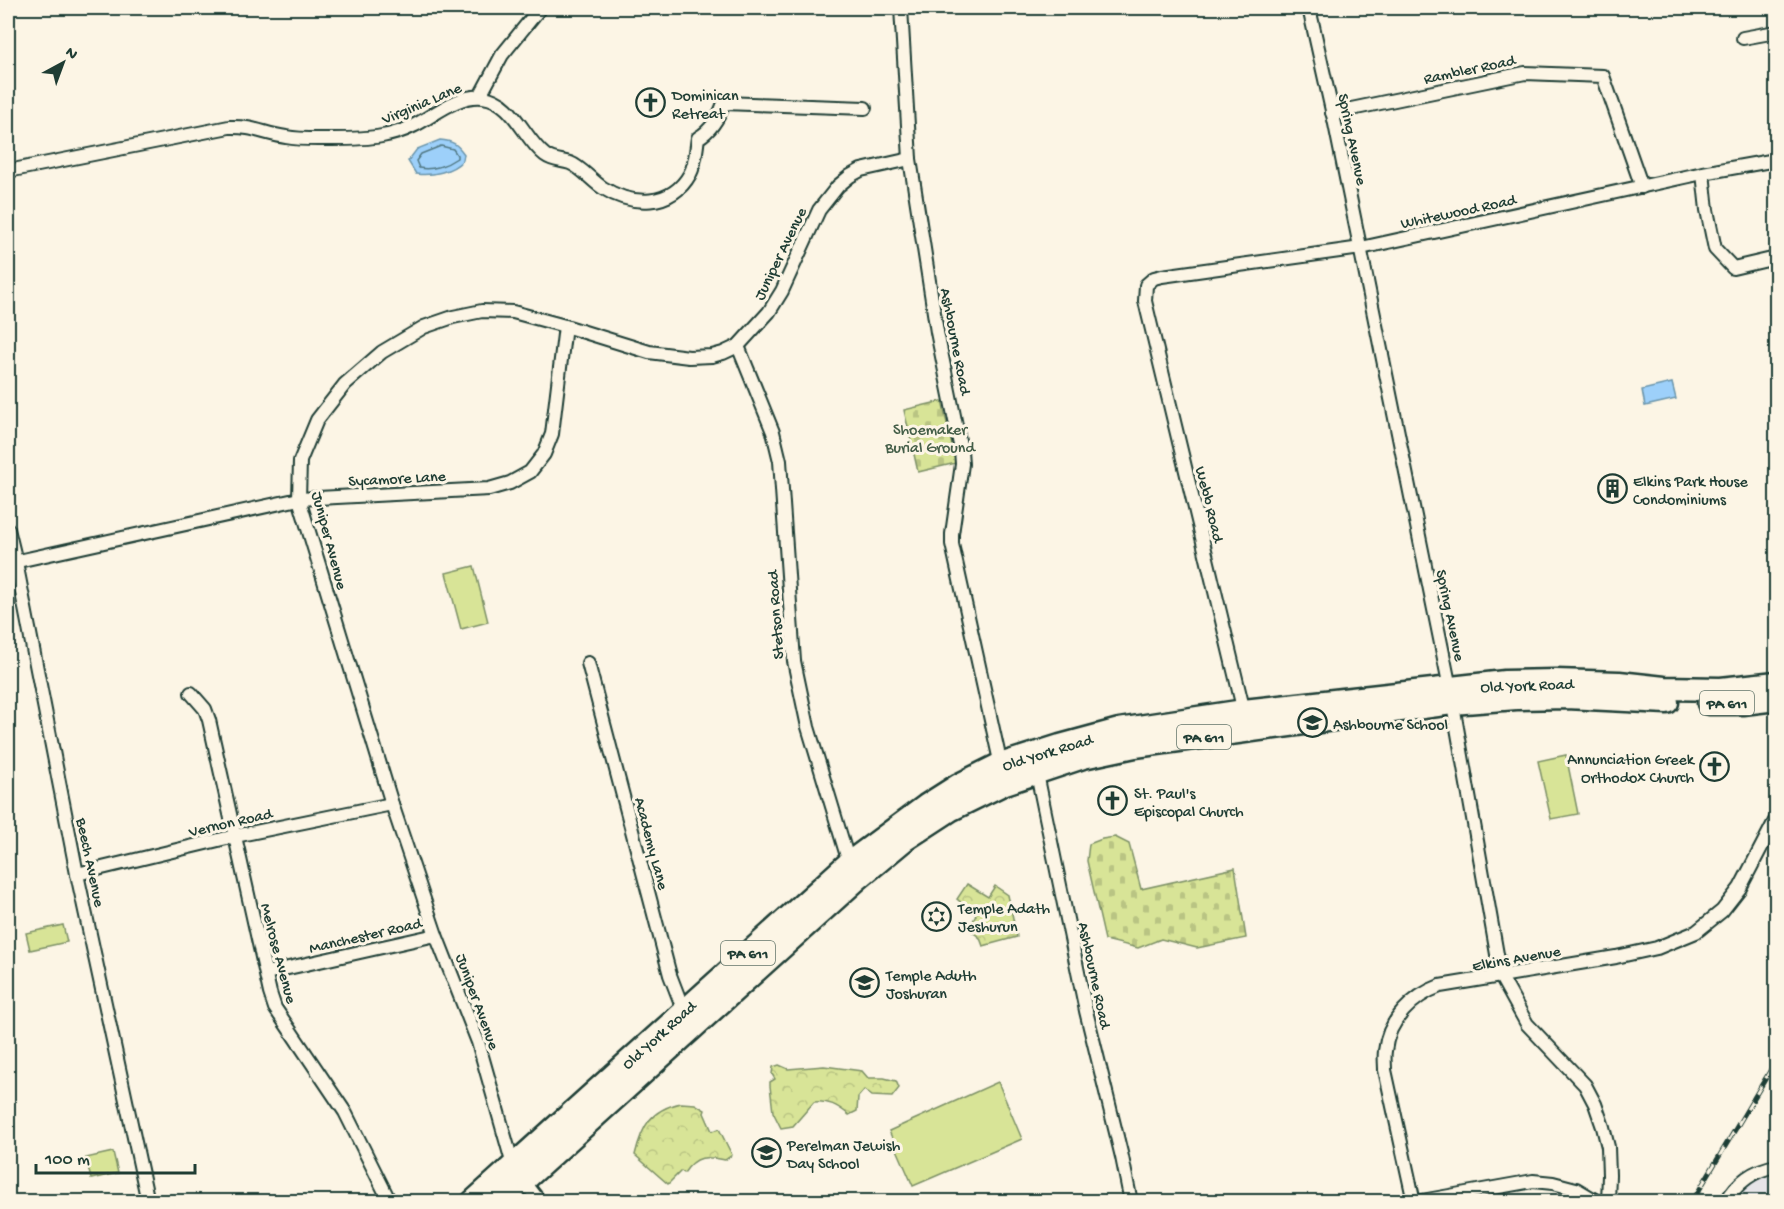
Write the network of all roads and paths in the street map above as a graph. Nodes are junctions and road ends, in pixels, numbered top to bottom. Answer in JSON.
{"nodes":[{"id":1,"x":540,"y":8,"type":"edge"},
{"id":2,"x":901,"y":8,"type":"edge"},
{"id":3,"x":1309,"y":8,"type":"edge"},
{"id":4,"x":1776,"y":32,"type":"edge"},
{"id":5,"x":1743,"y":38,"type":"dead end"},
{"id":6,"x":480,"y":96,"type":"junction"},
{"id":7,"x":865,"y":108,"type":"dead end"},
{"id":8,"x":1332,"y":113,"type":"junction"},
{"id":9,"x":910,"y":159,"type":"junction"},
{"id":10,"x":1776,"y":160,"type":"edge"},
{"id":11,"x":8,"y":171,"type":"edge"},
{"id":12,"x":1703,"y":173,"type":"junction"},
{"id":13,"x":1642,"y":187,"type":"junction"},
{"id":14,"x":1361,"y":248,"type":"junction"},
{"id":15,"x":1776,"y":258,"type":"edge"},
{"id":16,"x":1146,"y":285,"type":"joint"},
{"id":17,"x":565,"y":326,"type":"junction"},
{"id":18,"x":738,"y":346,"type":"junction"},
{"id":19,"x":299,"y":499,"type":"junction"},
{"id":20,"x":8,"y":529,"type":"edge"},
{"id":21,"x":11,"y":562,"type":"edge"},
{"id":22,"x":588,"y":663,"type":"dead end"},
{"id":23,"x":1776,"y":683,"type":"edge"},
{"id":24,"x":191,"y":693,"type":"dead end"},
{"id":25,"x":1451,"y":695,"type":"junction"},
{"id":26,"x":1776,"y":699,"type":"edge"},
{"id":27,"x":1245,"y":722,"type":"junction"},
{"id":28,"x":1034,"y":764,"type":"junction"},
{"id":29,"x":1003,"y":774,"type":"junction"},
{"id":30,"x":392,"y":804,"type":"junction"},
{"id":31,"x":1776,"y":819,"type":"edge"},
{"id":32,"x":235,"y":836,"type":"junction"},
{"id":33,"x":853,"y":871,"type":"junction"},
{"id":34,"x":77,"y":874,"type":"junction"},
{"id":35,"x":436,"y":935,"type":"junction"},
{"id":36,"x":266,"y":973,"type":"junction"},
{"id":37,"x":1501,"y":977,"type":"junction"},
{"id":38,"x":687,"y":1020,"type":"junction"},
{"id":39,"x":1776,"y":1166,"type":"edge"},
{"id":40,"x":518,"y":1173,"type":"junction"},
{"id":41,"x":148,"y":1202,"type":"edge"},
{"id":42,"x":390,"y":1202,"type":"edge"},
{"id":43,"x":473,"y":1202,"type":"edge"},
{"id":44,"x":500,"y":1202,"type":"edge"},
{"id":45,"x":540,"y":1202,"type":"edge"},
{"id":46,"x":1131,"y":1202,"type":"edge"},
{"id":47,"x":1415,"y":1202,"type":"edge"},
{"id":48,"x":1598,"y":1202,"type":"edge"},
{"id":49,"x":1608,"y":1202,"type":"edge"},
{"id":50,"x":1726,"y":1202,"type":"edge"}],
"edges":[{"from":1,"to":6,"type":"street"},
{"from":2,"to":9,"type":"street","name":"Ashbourne Road"},
{"from":3,"to":8,"type":"street","name":"Spring Avenue"},
{"from":4,"to":5,"type":"street"},
{"from":6,"to":7,"type":"street","name":"Virginia Lane"},
{"from":6,"to":11,"type":"street","name":"Virginia Lane"},
{"from":8,"to":13,"type":"street","name":"Rambler Road"},
{"from":8,"to":14,"type":"street","name":"Spring Avenue"},
{"from":9,"to":18,"type":"street","name":"Juniper Avenue"},
{"from":9,"to":29,"type":"street","name":"Ashbourne Road"},
{"from":10,"to":12,"type":"street","name":"Whitewood Road"},
{"from":12,"to":13,"type":"street","name":"Whitewood Road"},
{"from":12,"to":15,"type":"street"},
{"from":13,"to":14,"type":"street","name":"Whitewood Road"},
{"from":14,"to":16,"type":"street","name":"Whitewood Road"},
{"from":14,"to":25,"type":"street","name":"Spring Avenue"},
{"from":16,"to":27,"type":"street","name":"Webb Road"},
{"from":17,"to":18,"type":"street","name":"Juniper Avenue"},
{"from":17,"to":19,"type":"street","name":"Juniper Avenue"},
{"from":17,"to":19,"type":"street","name":"Sycamore Lane"},
{"from":18,"to":33,"type":"street","name":"Stetson Road"},
{"from":19,"to":21,"type":"street","name":"Sycamore Lane"},
{"from":19,"to":30,"type":"street","name":"Juniper Avenue"},
{"from":20,"to":21,"type":"street","name":"Beech Avenue"},
{"from":21,"to":34,"type":"street","name":"Beech Avenue"},
{"from":22,"to":38,"type":"street","name":"Academy Lane"},
{"from":23,"to":25,"type":"highway","name":"Old York Road","number":"PA 611"},
{"from":24,"to":32,"type":"street","name":"Melrose Avenue"},
{"from":25,"to":26,"type":"highway","name":"Old York Road","number":"PA 611"},
{"from":25,"to":27,"type":"highway","name":"Old York Road","number":"PA 611"},
{"from":25,"to":37,"type":"street","name":"Spring Avenue"},
{"from":27,"to":28,"type":"highway","name":"Old York Road","number":"PA 611"},
{"from":28,"to":29,"type":"highway","name":"Old York Road","number":"PA 611"},
{"from":28,"to":46,"type":"street","name":"Ashbourne Road"},
{"from":29,"to":33,"type":"highway","name":"Old York Road","number":"PA 611"},
{"from":30,"to":32,"type":"street","name":"Vernon Road"},
{"from":30,"to":35,"type":"street","name":"Juniper Avenue"},
{"from":31,"to":37,"type":"street","name":"Elkins Avenue"},
{"from":32,"to":34,"type":"street","name":"Vernon Road"},
{"from":32,"to":36,"type":"street","name":"Melrose Avenue"},
{"from":33,"to":38,"type":"highway","name":"Old York Road","number":"PA 611"},
{"from":34,"to":41,"type":"street","name":"Beech Avenue"},
{"from":35,"to":36,"type":"street","name":"Manchester Road"},
{"from":35,"to":40,"type":"street","name":"Juniper Avenue"},
{"from":36,"to":42,"type":"street","name":"Melrose Avenue"},
{"from":37,"to":47,"type":"street","name":"Elkins Avenue"},
{"from":37,"to":49,"type":"street","name":"Spring Avenue"},
{"from":38,"to":40,"type":"highway","name":"Old York Road","number":"PA 611"},
{"from":39,"to":50,"type":"street"},
{"from":40,"to":43,"type":"highway","name":"Old York Road","number":"PA 611"},
{"from":40,"to":44,"type":"highway","name":"Old York Road","number":"PA 611"},
{"from":40,"to":45,"type":"street","name":"Juniper Avenue"},
{"from":47,"to":48,"type":"street"}]}
